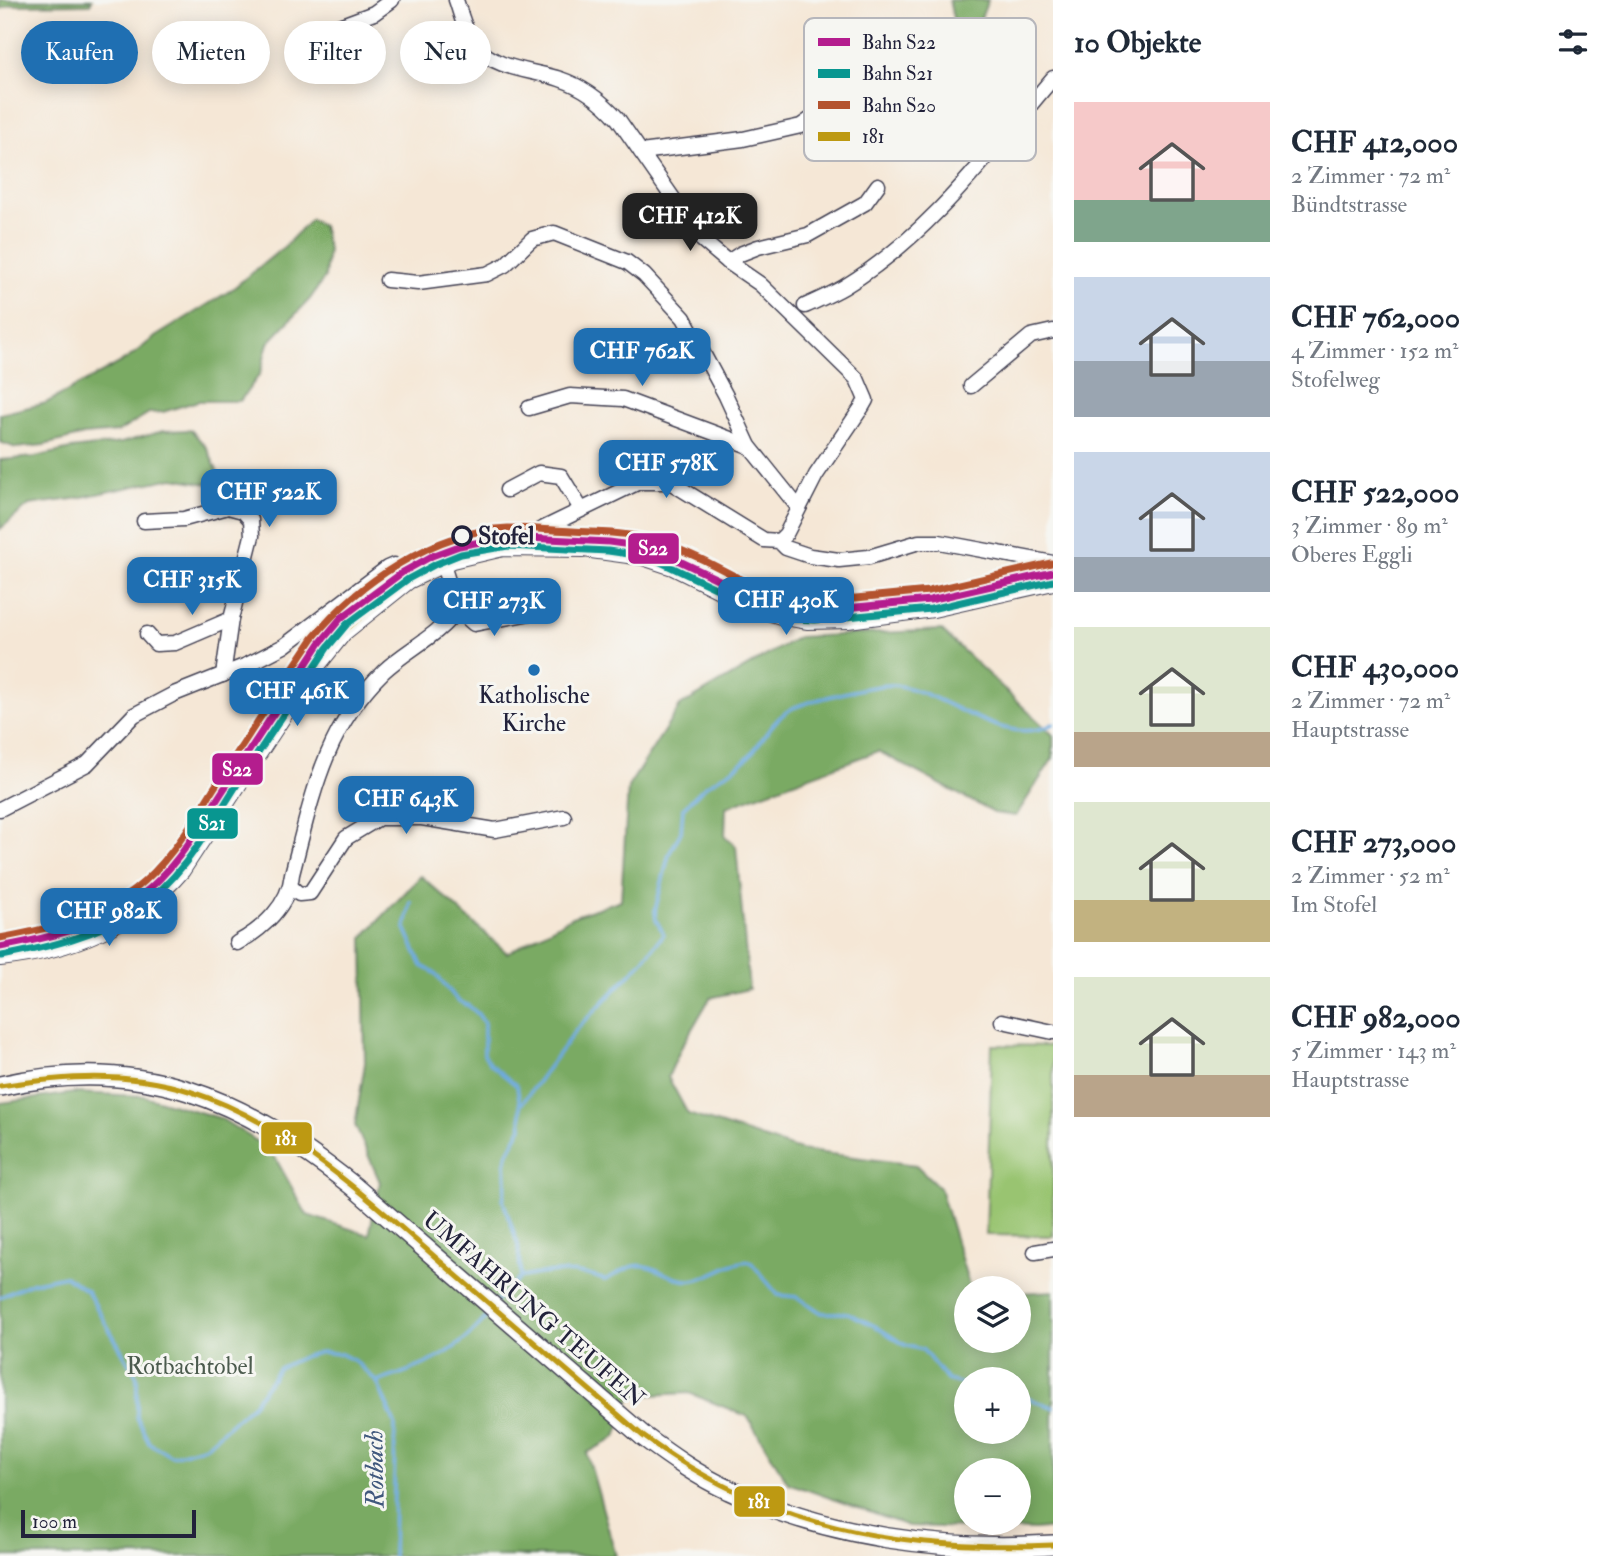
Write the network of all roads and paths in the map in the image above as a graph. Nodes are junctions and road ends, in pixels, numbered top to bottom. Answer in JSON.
{"nodes":[{"id":1,"x":392,"y":0,"type":"edge"},
{"id":2,"x":456,"y":0,"type":"edge"},
{"id":3,"x":352,"y":21,"type":"edge"},
{"id":4,"x":1053,"y":78,"type":"edge"},
{"id":5,"x":1036,"y":98,"type":"edge"},
{"id":6,"x":804,"y":124,"type":"edge"},
{"id":7,"x":641,"y":152,"type":"junction"},
{"id":8,"x":984,"y":161,"type":"edge"},
{"id":9,"x":878,"y":185,"type":"dead end"},
{"id":10,"x":728,"y":262,"type":"junction"},
{"id":11,"x":387,"y":280,"type":"dead end"},
{"id":12,"x":805,"y":306,"type":"dead end"},
{"id":13,"x":1053,"y":331,"type":"edge"},
{"id":14,"x":971,"y":386,"type":"dead end"},
{"id":15,"x":529,"y":408,"type":"dead end"},
{"id":16,"x":749,"y":446,"type":"junction"},
{"id":17,"x":507,"y":490,"type":"dead end"},
{"id":18,"x":798,"y":507,"type":"junction"},
{"id":19,"x":581,"y":509,"type":"junction"},
{"id":20,"x":144,"y":521,"type":"dead end"},
{"id":21,"x":779,"y":541,"type":"junction"},
{"id":22,"x":534,"y":546,"type":"junction"},
{"id":23,"x":442,"y":562,"type":"junction"},
{"id":24,"x":1053,"y":562,"type":"edge"},
{"id":25,"x":408,"y":580,"type":"junction"},
{"id":26,"x":1053,"y":581,"type":"edge"},
{"id":27,"x":457,"y":609,"type":"junction"},
{"id":28,"x":546,"y":610,"type":"dead end"},
{"id":29,"x":231,"y":619,"type":"junction"},
{"id":30,"x":147,"y":634,"type":"dead end"},
{"id":31,"x":223,"y":675,"type":"junction"},
{"id":32,"x":0,"y":809,"type":"edge"},
{"id":33,"x":564,"y":817,"type":"dead end"},
{"id":34,"x":290,"y":887,"type":"junction"},
{"id":35,"x":237,"y":943,"type":"dead end"},
{"id":36,"x":0,"y":957,"type":"edge"},
{"id":37,"x":1002,"y":1021,"type":"dead end"},
{"id":38,"x":1053,"y":1032,"type":"edge"},
{"id":39,"x":0,"y":1086,"type":"edge"},
{"id":40,"x":1053,"y":1249,"type":"edge"},
{"id":41,"x":1035,"y":1252,"type":"dead end"},
{"id":42,"x":1053,"y":1545,"type":"edge"}],
"edges":[{"from":1,"to":3,"type":"street"},
{"from":2,"to":7,"type":"street"},
{"from":4,"to":5,"type":"street"},
{"from":6,"to":7,"type":"street"},
{"from":7,"to":10,"type":"street"},
{"from":8,"to":12,"type":"street"},
{"from":9,"to":10,"type":"street"},
{"from":10,"to":18,"type":"street"},
{"from":11,"to":16,"type":"street"},
{"from":13,"to":14,"type":"street"},
{"from":15,"to":16,"type":"street"},
{"from":16,"to":18,"type":"street"},
{"from":17,"to":19,"type":"street"},
{"from":18,"to":21,"type":"street"},
{"from":19,"to":21,"type":"street"},
{"from":19,"to":22,"type":"street"},
{"from":20,"to":29,"type":"street"},
{"from":21,"to":24,"type":"street"},
{"from":22,"to":23,"type":"street"},
{"from":22,"to":26,"type":"street"},
{"from":23,"to":25,"type":"street"},
{"from":23,"to":27,"type":"street"},
{"from":25,"to":31,"type":"street"},
{"from":25,"to":36,"type":"street"},
{"from":27,"to":28,"type":"street"},
{"from":27,"to":34,"type":"street"},
{"from":29,"to":30,"type":"street"},
{"from":29,"to":31,"type":"street"},
{"from":31,"to":32,"type":"street"},
{"from":33,"to":34,"type":"street"},
{"from":34,"to":35,"type":"street"},
{"from":37,"to":38,"type":"street"},
{"from":39,"to":42,"type":"main road","name":"UMFAHRUNG TEUFEN"},
{"from":40,"to":41,"type":"street"}]}
